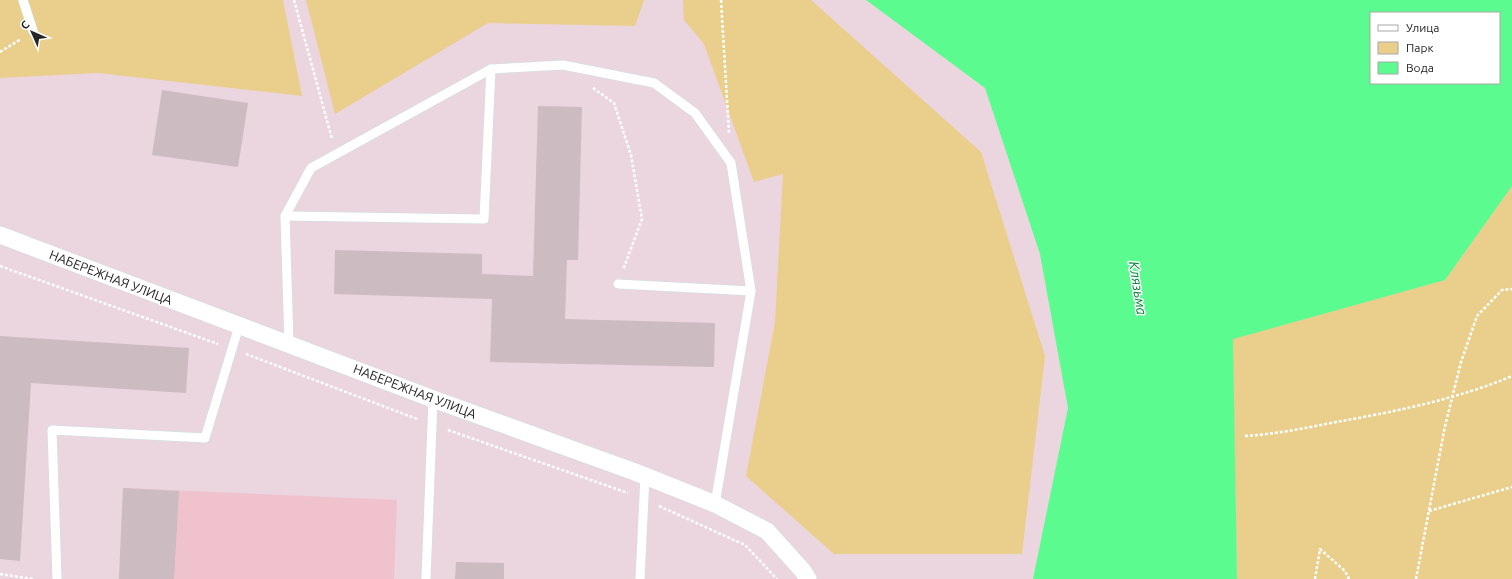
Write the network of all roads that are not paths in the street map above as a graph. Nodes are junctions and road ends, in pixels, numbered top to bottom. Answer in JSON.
{"nodes":[{"id":1,"x":23,"y":0,"type":"edge"},
{"id":2,"x":33,"y":31,"type":"road end"},
{"id":3,"x":491,"y":70,"type":"junction"},
{"id":4,"x":285,"y":216,"type":"junction"},
{"id":5,"x":0,"y":235,"type":"edge"},
{"id":6,"x":618,"y":284,"type":"road end"},
{"id":7,"x":751,"y":291,"type":"junction"},
{"id":8,"x":239,"y":326,"type":"junction"},
{"id":9,"x":289,"y":344,"type":"junction"},
{"id":10,"x":433,"y":399,"type":"junction"},
{"id":11,"x":644,"y":476,"type":"junction"},
{"id":12,"x":715,"y":504,"type":"junction"},
{"id":13,"x":57,"y":579,"type":"edge"},
{"id":14,"x":426,"y":579,"type":"edge"},
{"id":15,"x":640,"y":579,"type":"edge"},
{"id":16,"x":808,"y":579,"type":"edge"}],
"edges":[{"from":1,"to":2,"type":"lane"},
{"from":3,"to":4,"type":"lane"},
{"from":3,"to":4,"type":"lane"},
{"from":3,"to":7,"type":"lane"},
{"from":4,"to":9,"type":"lane"},
{"from":5,"to":8,"type":"street","name":"НАБЕРЕЖНАЯ УЛИЦА"},
{"from":6,"to":7,"type":"lane"},
{"from":7,"to":12,"type":"lane"},
{"from":8,"to":9,"type":"street","name":"НАБЕРЕЖНАЯ УЛИЦА"},
{"from":8,"to":13,"type":"lane"},
{"from":9,"to":10,"type":"street","name":"НАБЕРЕЖНАЯ УЛИЦА"},
{"from":10,"to":11,"type":"street","name":"НАБЕРЕЖНАЯ УЛИЦА"},
{"from":10,"to":14,"type":"lane"},
{"from":11,"to":12,"type":"street","name":"НАБЕРЕЖНАЯ УЛИЦА"},
{"from":11,"to":15,"type":"lane"},
{"from":12,"to":16,"type":"street","name":"НАБЕРЕЖНАЯ УЛИЦА"}]}
